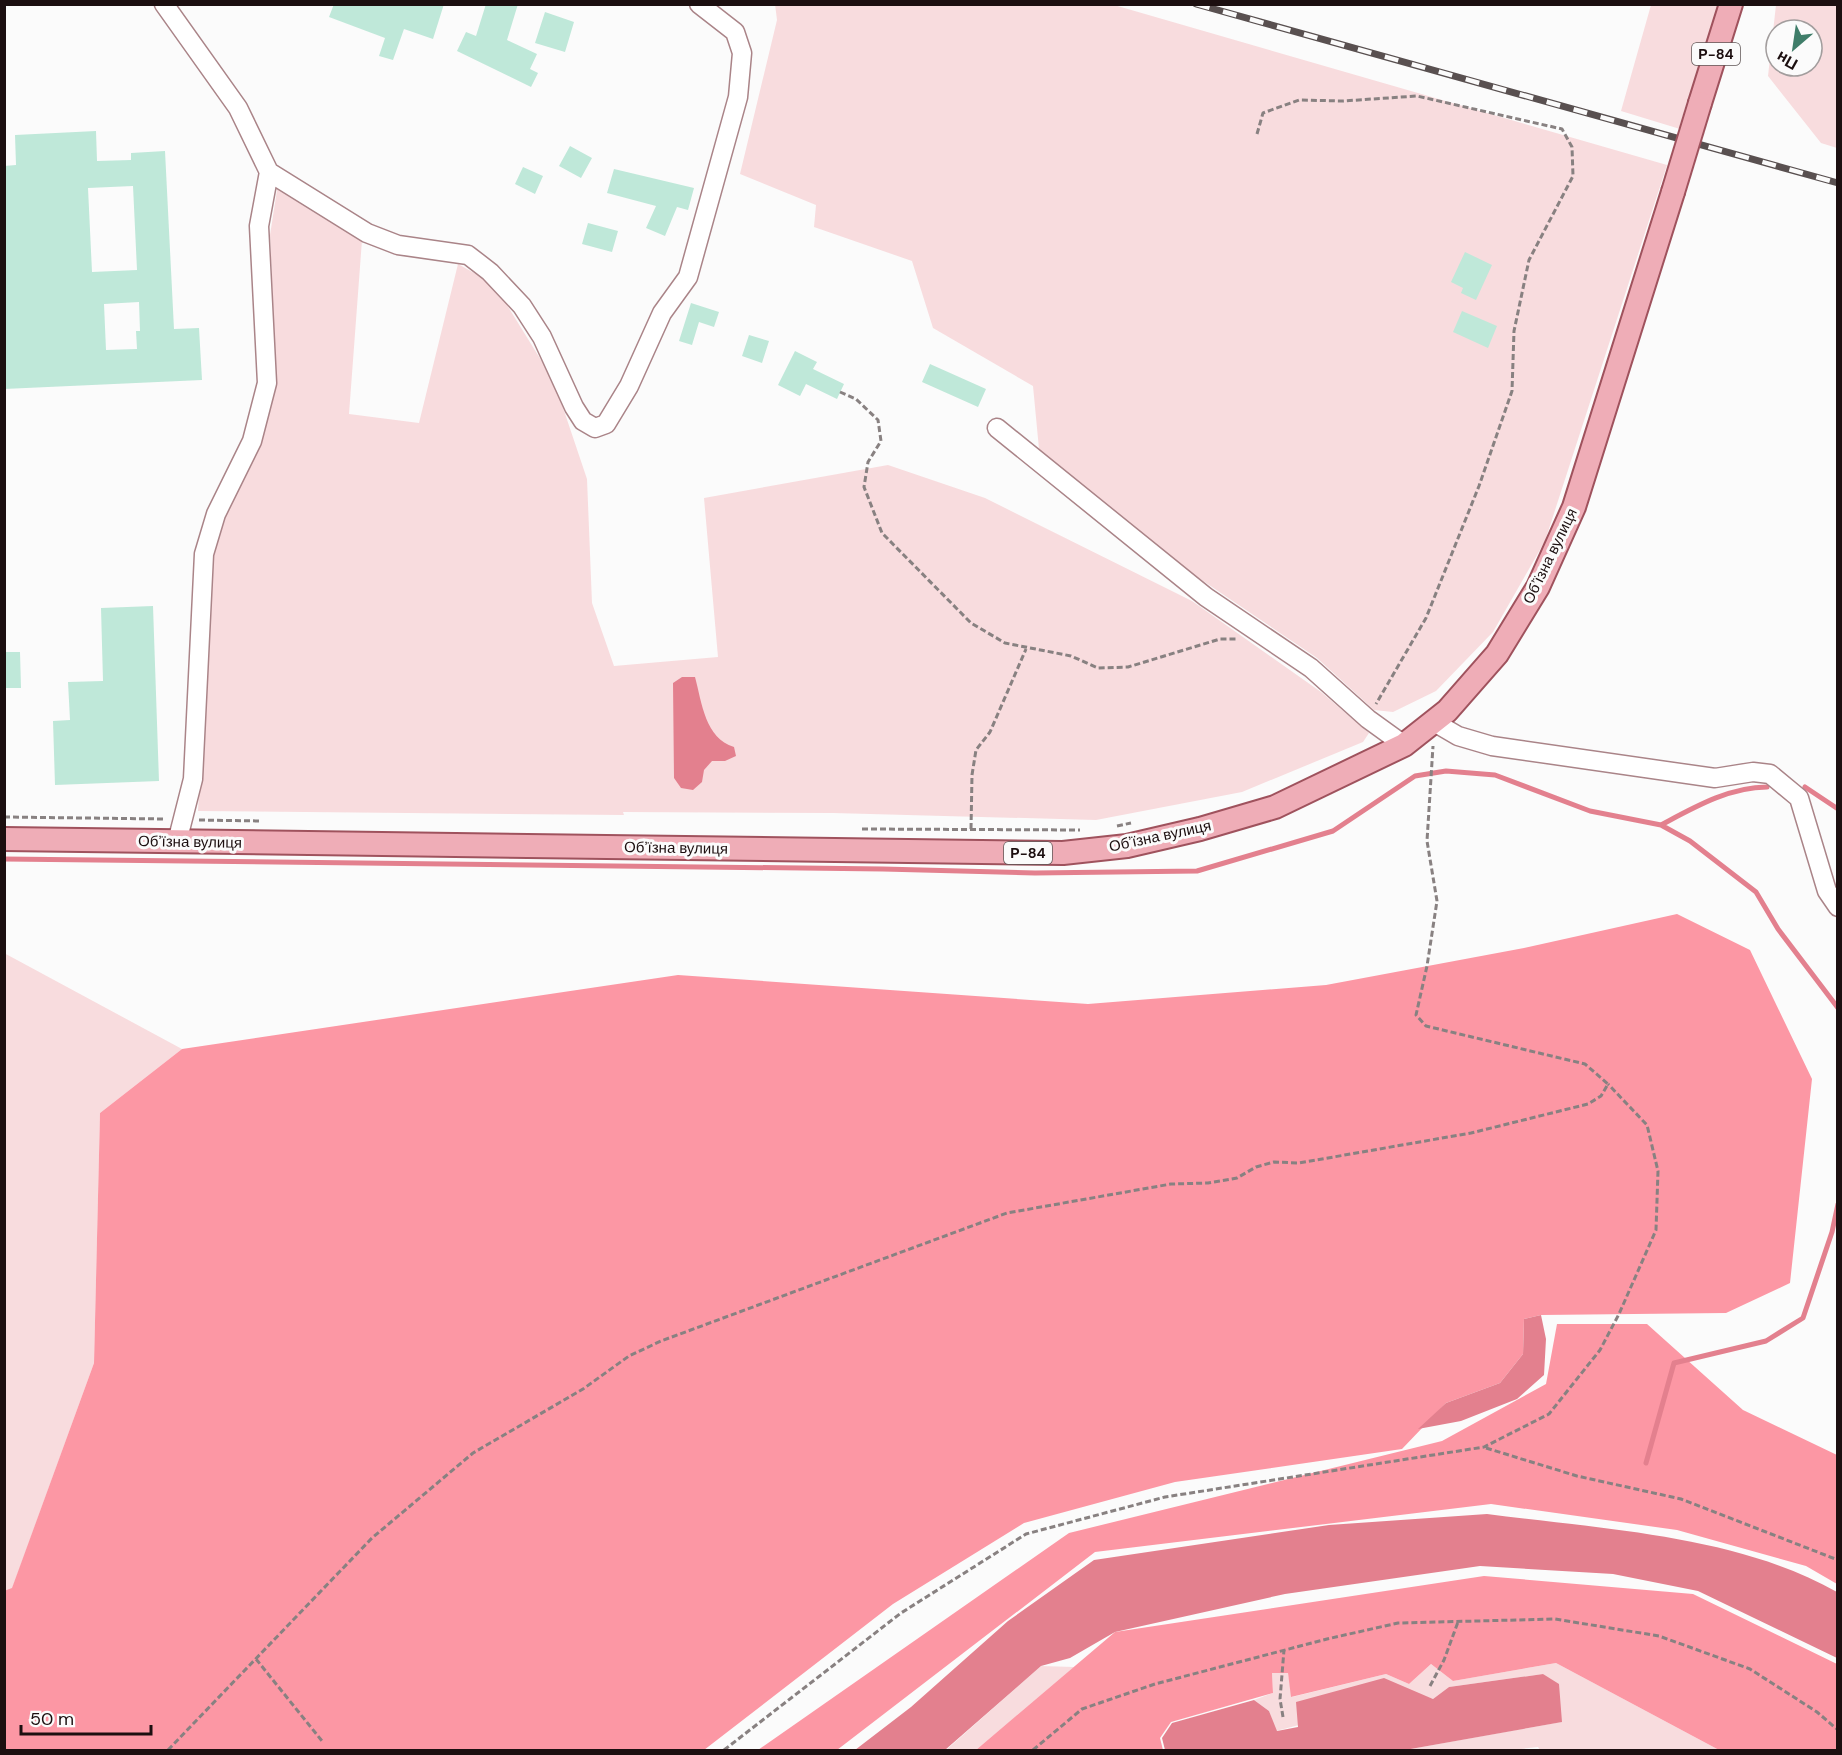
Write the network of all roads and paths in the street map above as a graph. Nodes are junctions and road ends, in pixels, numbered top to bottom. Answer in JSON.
{"nodes":[{"id":1,"x":164,"y":4,"type":"edge"},
{"id":2,"x":699,"y":4,"type":"edge"},
{"id":3,"x":1731,"y":4,"type":"edge"},
{"id":4,"x":1257,"y":134,"type":"dead end"},
{"id":5,"x":269,"y":172,"type":"junction"},
{"id":6,"x":840,"y":392,"type":"dead end"},
{"id":7,"x":997,"y":429,"type":"dead end"},
{"id":8,"x":1265,"y":637,"type":"junction"},
{"id":9,"x":1026,"y":649,"type":"junction"},
{"id":10,"x":1368,"y":719,"type":"junction"},
{"id":11,"x":1434,"y":722,"type":"junction"},
{"id":12,"x":1404,"y":746,"type":"junction"},
{"id":13,"x":1432,"y":766,"type":"dead end"},
{"id":14,"x":4,"y":816,"type":"edge"},
{"id":15,"x":183,"y":819,"type":"junction"},
{"id":16,"x":267,"y":821,"type":"dead end"},
{"id":17,"x":1139,"y":822,"type":"dead end"},
{"id":18,"x":1116,"y":826,"type":"dead end"},
{"id":19,"x":851,"y":829,"type":"dead end"},
{"id":20,"x":970,"y":829,"type":"junction"},
{"id":21,"x":1083,"y":830,"type":"dead end"},
{"id":22,"x":4,"y":840,"type":"edge"},
{"id":23,"x":177,"y":842,"type":"junction"},
{"id":24,"x":1838,"y":907,"type":"edge"},
{"id":25,"x":1608,"y":1084,"type":"junction"},
{"id":26,"x":1484,"y":1447,"type":"junction"},
{"id":27,"x":1838,"y":1560,"type":"edge"},
{"id":28,"x":1458,"y":1622,"type":"junction"},
{"id":29,"x":1284,"y":1650,"type":"junction"},
{"id":30,"x":256,"y":1659,"type":"junction"},
{"id":31,"x":1430,"y":1686,"type":"dead end"},
{"id":32,"x":1283,"y":1717,"type":"dead end"},
{"id":33,"x":1838,"y":1730,"type":"edge"},
{"id":34,"x":322,"y":1741,"type":"dead end"},
{"id":35,"x":168,"y":1750,"type":"edge"},
{"id":36,"x":724,"y":1750,"type":"edge"},
{"id":37,"x":1033,"y":1750,"type":"edge"}],
"edges":[{"from":1,"to":5,"type":"street"},
{"from":2,"to":5,"type":"street"},
{"from":3,"to":11,"type":"main road","name":"Обʼїзна вулиця","number":"Р-84","bridge":true},
{"from":4,"to":10,"type":"path"},
{"from":5,"to":15,"type":"street"},
{"from":6,"to":9,"type":"path"},
{"from":7,"to":8,"type":"street"},
{"from":8,"to":9,"type":"path"},
{"from":8,"to":10,"type":"street"},
{"from":9,"to":20,"type":"path"},
{"from":10,"to":12,"type":"street"},
{"from":11,"to":12,"type":"main road","name":"Обʼїзна вулиця","number":"Р-84"},
{"from":11,"to":24,"type":"street"},
{"from":12,"to":23,"type":"main road","name":"Обʼїзна вулиця","number":"Р-84"},
{"from":13,"to":25,"type":"path"},
{"from":14,"to":15,"type":"path"},
{"from":15,"to":16,"type":"path"},
{"from":15,"to":23,"type":"street"},
{"from":17,"to":18,"type":"path"},
{"from":19,"to":20,"type":"path"},
{"from":20,"to":21,"type":"path"},
{"from":22,"to":23,"type":"main road","name":"Обʼїзна вулиця","number":"Р-84"},
{"from":25,"to":26,"type":"path"},
{"from":25,"to":30,"type":"path"},
{"from":26,"to":27,"type":"path"},
{"from":26,"to":36,"type":"path"},
{"from":28,"to":29,"type":"path"},
{"from":28,"to":31,"type":"path"},
{"from":28,"to":33,"type":"path"},
{"from":29,"to":32,"type":"path"},
{"from":29,"to":37,"type":"path"},
{"from":30,"to":34,"type":"path"},
{"from":30,"to":35,"type":"path"}]}
